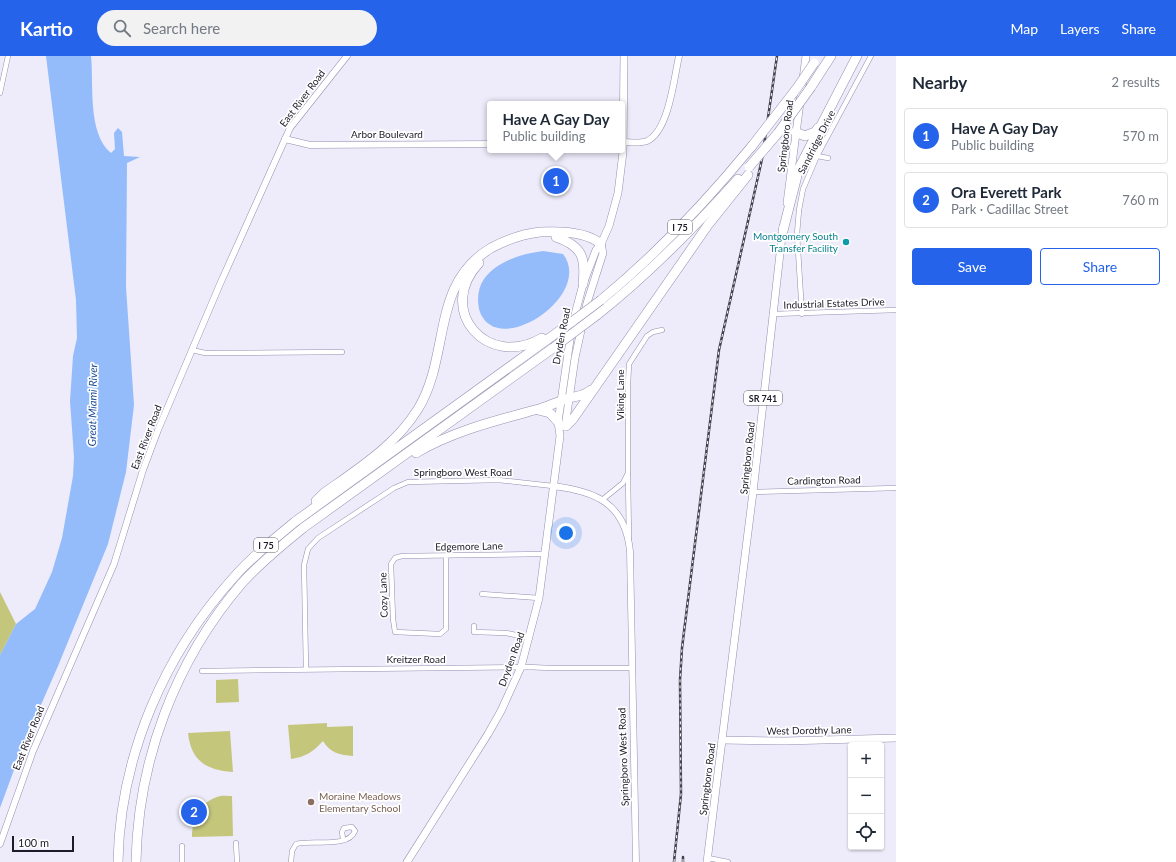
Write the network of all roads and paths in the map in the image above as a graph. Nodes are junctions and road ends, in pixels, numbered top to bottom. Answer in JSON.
{"nodes":[{"id":1,"x":8,"y":56,"type":"edge"},
{"id":2,"x":347,"y":56,"type":"edge"},
{"id":3,"x":624,"y":56,"type":"edge"},
{"id":4,"x":679,"y":56,"type":"edge"},
{"id":5,"x":806,"y":56,"type":"edge"},
{"id":6,"x":831,"y":56,"type":"edge"},
{"id":7,"x":857,"y":56,"type":"edge"},
{"id":8,"x":871,"y":56,"type":"edge"},
{"id":9,"x":816,"y":60,"type":"edge"},
{"id":10,"x":0,"y":93,"type":"edge"},
{"id":11,"x":623,"y":101,"type":"edge"},
{"id":12,"x":821,"y":125,"type":"junction"},
{"id":13,"x":795,"y":132,"type":"junction"},
{"id":14,"x":285,"y":139,"type":"junction"},
{"id":15,"x":625,"y":142,"type":"edge"},
{"id":16,"x":487,"y":144,"type":"edge"},
{"id":17,"x":622,"y":153,"type":"edge"},
{"id":18,"x":816,"y":156,"type":"junction"},
{"id":19,"x":828,"y":158,"type":"dead end"},
{"id":20,"x":748,"y":171,"type":"junction"},
{"id":21,"x":783,"y":231,"type":"junction"},
{"id":22,"x":556,"y":237,"type":"junction"},
{"id":23,"x":601,"y":244,"type":"junction"},
{"id":24,"x":583,"y":284,"type":"junction"},
{"id":25,"x":896,"y":310,"type":"edge"},
{"id":26,"x":772,"y":314,"type":"junction"},
{"id":27,"x":802,"y":314,"type":"junction"},
{"id":28,"x":662,"y":330,"type":"dead end"},
{"id":29,"x":557,"y":331,"type":"junction"},
{"id":30,"x":192,"y":350,"type":"junction"},
{"id":31,"x":342,"y":352,"type":"dead end"},
{"id":32,"x":606,"y":371,"type":"junction"},
{"id":33,"x":570,"y":398,"type":"junction"},
{"id":34,"x":560,"y":402,"type":"junction"},
{"id":35,"x":530,"y":411,"type":"junction"},
{"id":36,"x":562,"y":424,"type":"junction"},
{"id":37,"x":628,"y":476,"type":"junction"},
{"id":38,"x":373,"y":477,"type":"junction"},
{"id":39,"x":553,"y":486,"type":"junction"},
{"id":40,"x":896,"y":488,"type":"edge"},
{"id":41,"x":753,"y":492,"type":"junction"},
{"id":42,"x":602,"y":500,"type":"junction"},
{"id":43,"x":296,"y":522,"type":"junction"},
{"id":44,"x":629,"y":543,"type":"junction"},
{"id":45,"x":544,"y":554,"type":"junction"},
{"id":46,"x":446,"y":556,"type":"junction"},
{"id":47,"x":393,"y":558,"type":"joint"},
{"id":48,"x":482,"y":594,"type":"dead end"},
{"id":49,"x":539,"y":598,"type":"junction"},
{"id":50,"x":474,"y":626,"type":"dead end"},
{"id":51,"x":530,"y":638,"type":"junction"},
{"id":52,"x":520,"y":667,"type":"junction"},
{"id":53,"x":631,"y":668,"type":"junction"},
{"id":54,"x":306,"y":669,"type":"junction"},
{"id":55,"x":202,"y":671,"type":"dead end"},
{"id":56,"x":896,"y":738,"type":"edge"},
{"id":57,"x":722,"y":740,"type":"junction"},
{"id":58,"x":343,"y":839,"type":"dead end"},
{"id":59,"x":236,"y":843,"type":"dead end"},
{"id":60,"x":0,"y":844,"type":"edge"},
{"id":61,"x":182,"y":846,"type":"dead end"},
{"id":62,"x":707,"y":860,"type":"edge"},
{"id":63,"x":118,"y":862,"type":"edge"},
{"id":64,"x":136,"y":862,"type":"edge"},
{"id":65,"x":182,"y":862,"type":"edge"},
{"id":66,"x":237,"y":862,"type":"edge"},
{"id":67,"x":291,"y":862,"type":"edge"},
{"id":68,"x":407,"y":862,"type":"edge"},
{"id":69,"x":636,"y":862,"type":"edge"},
{"id":70,"x":728,"y":862,"type":"edge"}],
"edges":[{"from":1,"to":10,"type":"street"},
{"from":2,"to":14,"type":"street","name":"East River Road"},
{"from":3,"to":11,"type":"main road","name":"Dryden Road"},
{"from":4,"to":15,"type":"street"},
{"from":5,"to":13,"type":"main road","name":"Springboro Road","number":"SR 741"},
{"from":6,"to":20,"type":"highway","number":"I 75","bridge":true},
{"from":7,"to":12,"type":"highway"},
{"from":8,"to":18,"type":"street","name":"Sandridge Drive"},
{"from":9,"to":29,"type":"highway","number":"I 75","bridge":true},
{"from":12,"to":13,"type":"highway"},
{"from":12,"to":21,"type":"highway"},
{"from":13,"to":21,"type":"main road","name":"Springboro Road","number":"SR 741"},
{"from":14,"to":16,"type":"street","name":"Arbor Boulevard"},
{"from":14,"to":30,"type":"street","name":"East River Road"},
{"from":17,"to":23,"type":"main road","name":"Dryden Road"},
{"from":18,"to":19,"type":"street"},
{"from":18,"to":27,"type":"street","name":"Sandridge Drive"},
{"from":20,"to":32,"type":"highway"},
{"from":20,"to":38,"type":"highway","number":"I 75","bridge":true},
{"from":21,"to":26,"type":"main road","name":"Springboro Road","number":"SR 741"},
{"from":22,"to":23,"type":"highway"},
{"from":22,"to":24,"type":"highway"},
{"from":22,"to":29,"type":"highway"},
{"from":23,"to":24,"type":"main road","name":"Dryden Road"},
{"from":23,"to":33,"type":"main road","name":"Dryden Road"},
{"from":23,"to":43,"type":"highway"},
{"from":24,"to":34,"type":"main road","name":"Dryden Road"},
{"from":25,"to":27,"type":"street","name":"Industrial Estates Drive"},
{"from":26,"to":27,"type":"street","name":"Industrial Estates Drive"},
{"from":26,"to":41,"type":"main road","name":"Springboro Road","number":"SR 741"},
{"from":28,"to":37,"type":"street","name":"Viking Lane"},
{"from":29,"to":43,"type":"highway","number":"I 75"},
{"from":30,"to":31,"type":"street"},
{"from":30,"to":60,"type":"street","name":"East River Road"},
{"from":32,"to":33,"type":"highway"},
{"from":32,"to":36,"type":"highway"},
{"from":33,"to":34,"type":"highway"},
{"from":33,"to":36,"type":"main road","name":"Dryden Road"},
{"from":34,"to":35,"type":"highway"},
{"from":34,"to":36,"type":"main road","name":"Dryden Road"},
{"from":35,"to":36,"type":"highway"},
{"from":35,"to":38,"type":"highway"},
{"from":36,"to":39,"type":"main road","name":"Dryden Road"},
{"from":37,"to":42,"type":"street"},
{"from":37,"to":44,"type":"street","name":"Viking Lane"},
{"from":38,"to":64,"type":"highway","number":"I 75"},
{"from":39,"to":42,"type":"street","name":"Springboro West Road"},
{"from":39,"to":45,"type":"main road","name":"Dryden Road"},
{"from":39,"to":54,"type":"street","name":"Springboro West Road"},
{"from":40,"to":41,"type":"street","name":"Cardington Road"},
{"from":41,"to":57,"type":"main road","name":"Springboro Road","number":"SR 741"},
{"from":42,"to":44,"type":"street","name":"Springboro West Road"},
{"from":43,"to":63,"type":"highway","number":"I 75"},
{"from":44,"to":53,"type":"street","name":"Springboro West Road"},
{"from":45,"to":46,"type":"street","name":"Edgemore Lane"},
{"from":45,"to":49,"type":"main road","name":"Dryden Road"},
{"from":46,"to":47,"type":"street","name":"Edgemore Lane"},
{"from":46,"to":47,"type":"street","name":"Cozy Lane"},
{"from":48,"to":49,"type":"street"},
{"from":49,"to":51,"type":"main road","name":"Dryden Road"},
{"from":50,"to":51,"type":"street"},
{"from":51,"to":52,"type":"main road","name":"Dryden Road"},
{"from":52,"to":53,"type":"street","name":"Kreitzer Road"},
{"from":52,"to":54,"type":"street","name":"Kreitzer Road"},
{"from":52,"to":68,"type":"main road","name":"Dryden Road"},
{"from":53,"to":69,"type":"street","name":"Springboro West Road"},
{"from":54,"to":55,"type":"street","name":"Kreitzer Road"},
{"from":56,"to":57,"type":"main road","name":"West Dorothy Lane"},
{"from":57,"to":62,"type":"main road","name":"Springboro Road","number":"SR 741"},
{"from":58,"to":67,"type":"street"},
{"from":59,"to":66,"type":"street"},
{"from":61,"to":65,"type":"street"},
{"from":62,"to":70,"type":"street"}]}
